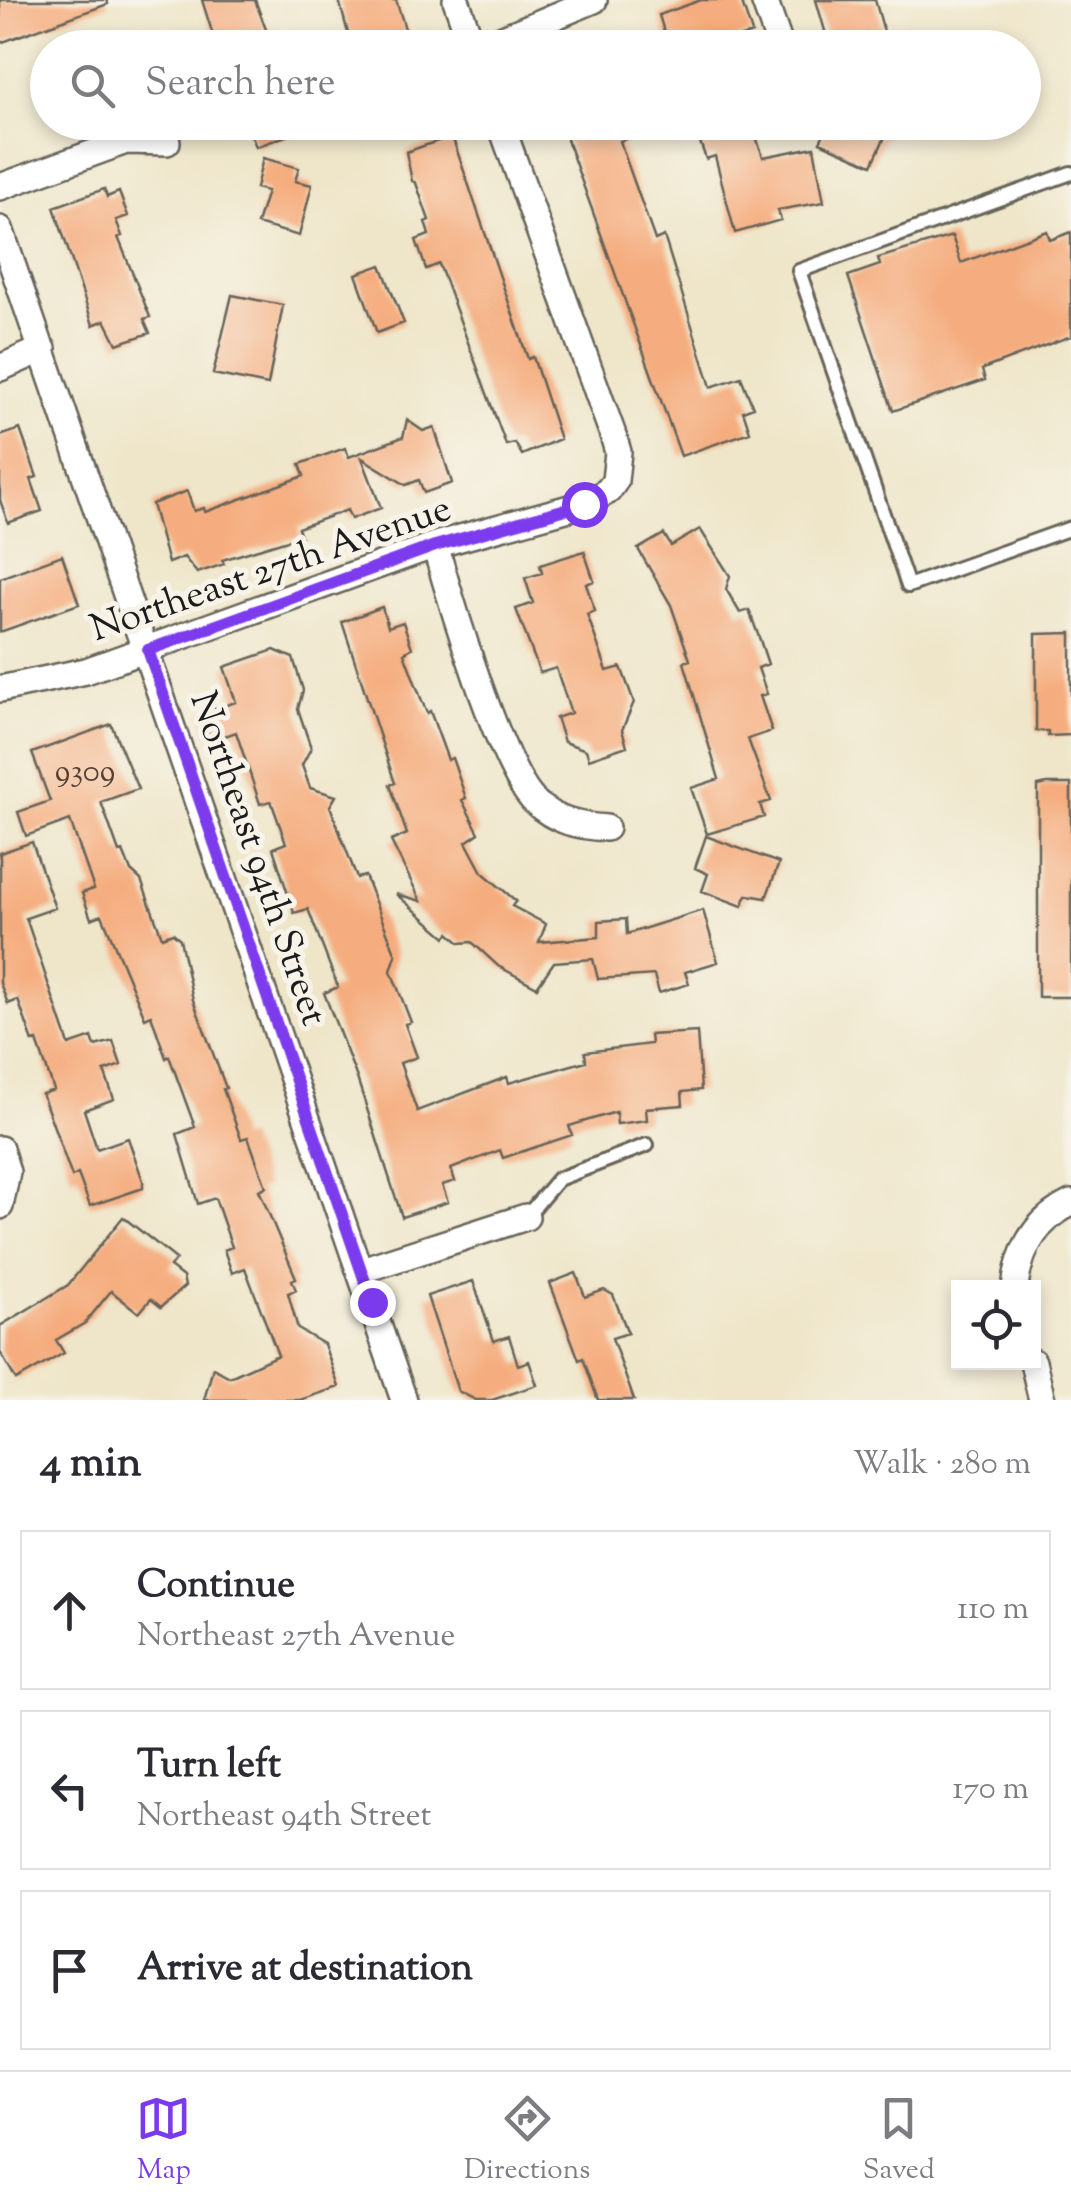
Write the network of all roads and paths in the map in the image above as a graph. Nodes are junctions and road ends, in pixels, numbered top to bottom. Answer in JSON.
{"nodes":[{"id":1,"x":456,"y":0,"type":"edge"},
{"id":2,"x":594,"y":0,"type":"edge"},
{"id":3,"x":764,"y":0,"type":"edge"},
{"id":4,"x":468,"y":30,"type":"edge"},
{"id":5,"x":520,"y":30,"type":"edge"},
{"id":6,"x":775,"y":30,"type":"edge"},
{"id":7,"x":506,"y":140,"type":"edge"},
{"id":8,"x":167,"y":142,"type":"dead end"},
{"id":9,"x":1071,"y":174,"type":"edge"},
{"id":10,"x":0,"y":188,"type":"edge"},
{"id":11,"x":0,"y":229,"type":"edge"},
{"id":12,"x":43,"y":349,"type":"junction"},
{"id":13,"x":0,"y":368,"type":"edge"},
{"id":14,"x":1071,"y":528,"type":"edge"},
{"id":15,"x":435,"y":546,"type":"junction"},
{"id":16,"x":148,"y":650,"type":"junction"},
{"id":17,"x":0,"y":689,"type":"edge"},
{"id":18,"x":606,"y":828,"type":"dead end"},
{"id":19,"x":647,"y":1145,"type":"dead end"},
{"id":20,"x":0,"y":1149,"type":"edge"},
{"id":21,"x":1071,"y":1202,"type":"edge"},
{"id":22,"x":0,"y":1206,"type":"edge"},
{"id":23,"x":526,"y":1217,"type":"joint"},
{"id":24,"x":362,"y":1270,"type":"junction"},
{"id":25,"x":1016,"y":1280,"type":"edge"},
{"id":26,"x":1035,"y":1370,"type":"edge"},
{"id":27,"x":404,"y":1400,"type":"edge"},
{"id":28,"x":1042,"y":1400,"type":"edge"}],
"edges":[{"from":1,"to":4,"type":"street"},
{"from":2,"to":5,"type":"street"},
{"from":3,"to":6,"type":"street"},
{"from":7,"to":15,"type":"street","name":"Northeast 27th Avenue"},
{"from":8,"to":10,"type":"street"},
{"from":9,"to":14,"type":"lane"},
{"from":11,"to":12,"type":"street","name":"Northeast 94th Street"},
{"from":12,"to":13,"type":"street"},
{"from":12,"to":16,"type":"street","name":"Northeast 94th Street"},
{"from":15,"to":16,"type":"street","name":"Northeast 27th Avenue"},
{"from":15,"to":18,"type":"street"},
{"from":16,"to":17,"type":"street","name":"Northeast 27th Avenue"},
{"from":16,"to":24,"type":"street","name":"Northeast 94th Street"},
{"from":19,"to":23,"type":"lane"},
{"from":20,"to":22,"type":"street"},
{"from":21,"to":25,"type":"street"},
{"from":23,"to":24,"type":"street"},
{"from":24,"to":27,"type":"street","name":"Northeast 94th Street"},
{"from":26,"to":28,"type":"street"}]}
